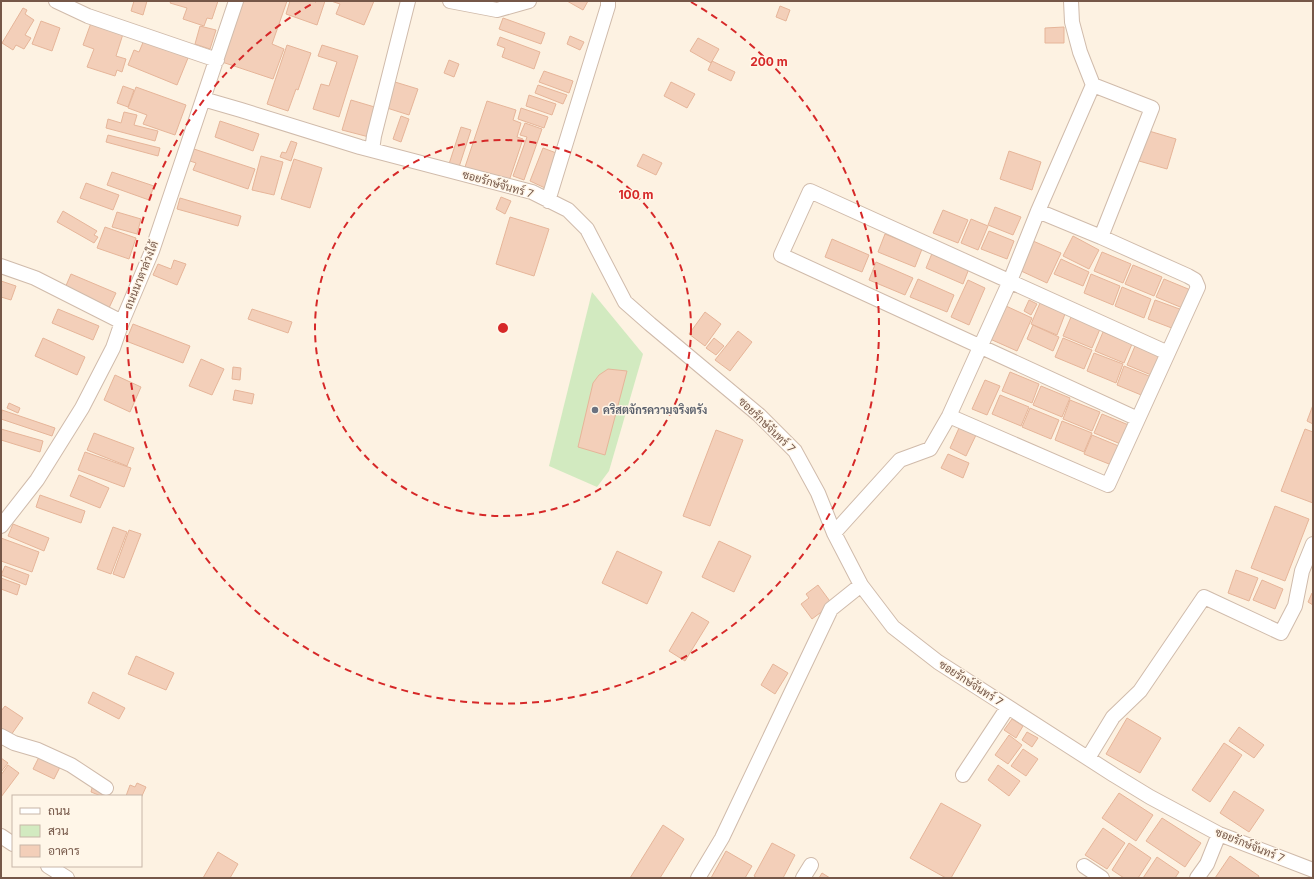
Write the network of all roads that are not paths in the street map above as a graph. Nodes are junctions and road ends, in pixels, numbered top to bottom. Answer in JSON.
{"nodes":[{"id":1,"x":56,"y":1,"type":"edge"},
{"id":2,"x":236,"y":1,"type":"edge"},
{"id":3,"x":408,"y":1,"type":"edge"},
{"id":4,"x":450,"y":1,"type":"edge"},
{"id":5,"x":529,"y":1,"type":"edge"},
{"id":6,"x":608,"y":1,"type":"edge"},
{"id":7,"x":1071,"y":1,"type":"edge"},
{"id":8,"x":217,"y":60,"type":"junction"},
{"id":9,"x":1093,"y":85,"type":"junction"},
{"id":10,"x":203,"y":99,"type":"junction"},
{"id":11,"x":372,"y":150,"type":"junction"},
{"id":12,"x":548,"y":201,"type":"junction"},
{"id":13,"x":1038,"y":211,"type":"junction"},
{"id":14,"x":1101,"y":237,"type":"junction"},
{"id":15,"x":1,"y":266,"type":"edge"},
{"id":16,"x":1010,"y":281,"type":"junction"},
{"id":17,"x":122,"y":322,"type":"junction"},
{"id":18,"x":981,"y":348,"type":"junction"},
{"id":19,"x":1168,"y":353,"type":"junction"},
{"id":20,"x":949,"y":416,"type":"junction"},
{"id":21,"x":1138,"y":419,"type":"junction"},
{"id":22,"x":1,"y":526,"type":"edge"},
{"id":23,"x":834,"y":533,"type":"junction"},
{"id":24,"x":1313,"y":544,"type":"edge"},
{"id":25,"x":861,"y":585,"type":"junction"},
{"id":26,"x":1008,"y":707,"type":"junction"},
{"id":27,"x":1,"y":736,"type":"edge"},
{"id":28,"x":1088,"y":758,"type":"junction"},
{"id":29,"x":962,"y":775,"type":"dead end"},
{"id":30,"x":106,"y":788,"type":"dead end"},
{"id":31,"x":1219,"y":834,"type":"junction"},
{"id":32,"x":1,"y":836,"type":"edge"},
{"id":33,"x":12,"y":843,"type":"edge"},
{"id":34,"x":811,"y":865,"type":"dead end"},
{"id":35,"x":1084,"y":866,"type":"dead end"},
{"id":36,"x":50,"y":867,"type":"edge"},
{"id":37,"x":1313,"y":870,"type":"edge"},
{"id":38,"x":67,"y":878,"type":"edge"},
{"id":39,"x":698,"y":878,"type":"edge"},
{"id":40,"x":803,"y":878,"type":"edge"},
{"id":41,"x":1102,"y":878,"type":"edge"},
{"id":42,"x":1197,"y":878,"type":"edge"}],
"edges":[{"from":1,"to":8,"type":"street"},
{"from":2,"to":8,"type":"street","name":"ถนนนาตาล่วงใต้"},
{"from":3,"to":11,"type":"street"},
{"from":4,"to":5,"type":"street"},
{"from":6,"to":12,"type":"street"},
{"from":7,"to":9,"type":"street"},
{"from":8,"to":10,"type":"street","name":"ถนนนาตาล่วงใต้"},
{"from":9,"to":13,"type":"street"},
{"from":9,"to":14,"type":"street"},
{"from":10,"to":11,"type":"street","name":"ซอยรักษ์จันทร์ 7"},
{"from":10,"to":17,"type":"street","name":"ถนนนาตาล่วงใต้"},
{"from":11,"to":12,"type":"street","name":"ซอยรักษ์จันทร์ 7"},
{"from":12,"to":23,"type":"street","name":"ซอยรักษ์จันทร์ 7"},
{"from":13,"to":14,"type":"street"},
{"from":13,"to":16,"type":"street"},
{"from":14,"to":19,"type":"street"},
{"from":15,"to":17,"type":"street"},
{"from":16,"to":18,"type":"street"},
{"from":16,"to":18,"type":"street"},
{"from":16,"to":19,"type":"street"},
{"from":17,"to":22,"type":"street","name":"ถนนนาตาล่วงใต้"},
{"from":18,"to":20,"type":"street"},
{"from":18,"to":21,"type":"street"},
{"from":19,"to":21,"type":"street"},
{"from":20,"to":21,"type":"street"},
{"from":20,"to":23,"type":"street"},
{"from":23,"to":25,"type":"street","name":"ซอยรักษ์จันทร์ 7"},
{"from":24,"to":28,"type":"street"},
{"from":25,"to":26,"type":"street","name":"ซอยรักษ์จันทร์ 7"},
{"from":25,"to":39,"type":"street"},
{"from":26,"to":28,"type":"street","name":"ซอยรักษ์จันทร์ 7"},
{"from":26,"to":29,"type":"street"},
{"from":27,"to":30,"type":"street"},
{"from":28,"to":31,"type":"street","name":"ซอยรักษ์จันทร์ 7"},
{"from":31,"to":37,"type":"street","name":"ซอยรักษ์จันทร์ 7"},
{"from":31,"to":42,"type":"street"},
{"from":32,"to":33,"type":"street"},
{"from":34,"to":40,"type":"street"},
{"from":35,"to":41,"type":"street"},
{"from":36,"to":38,"type":"street"}]}
